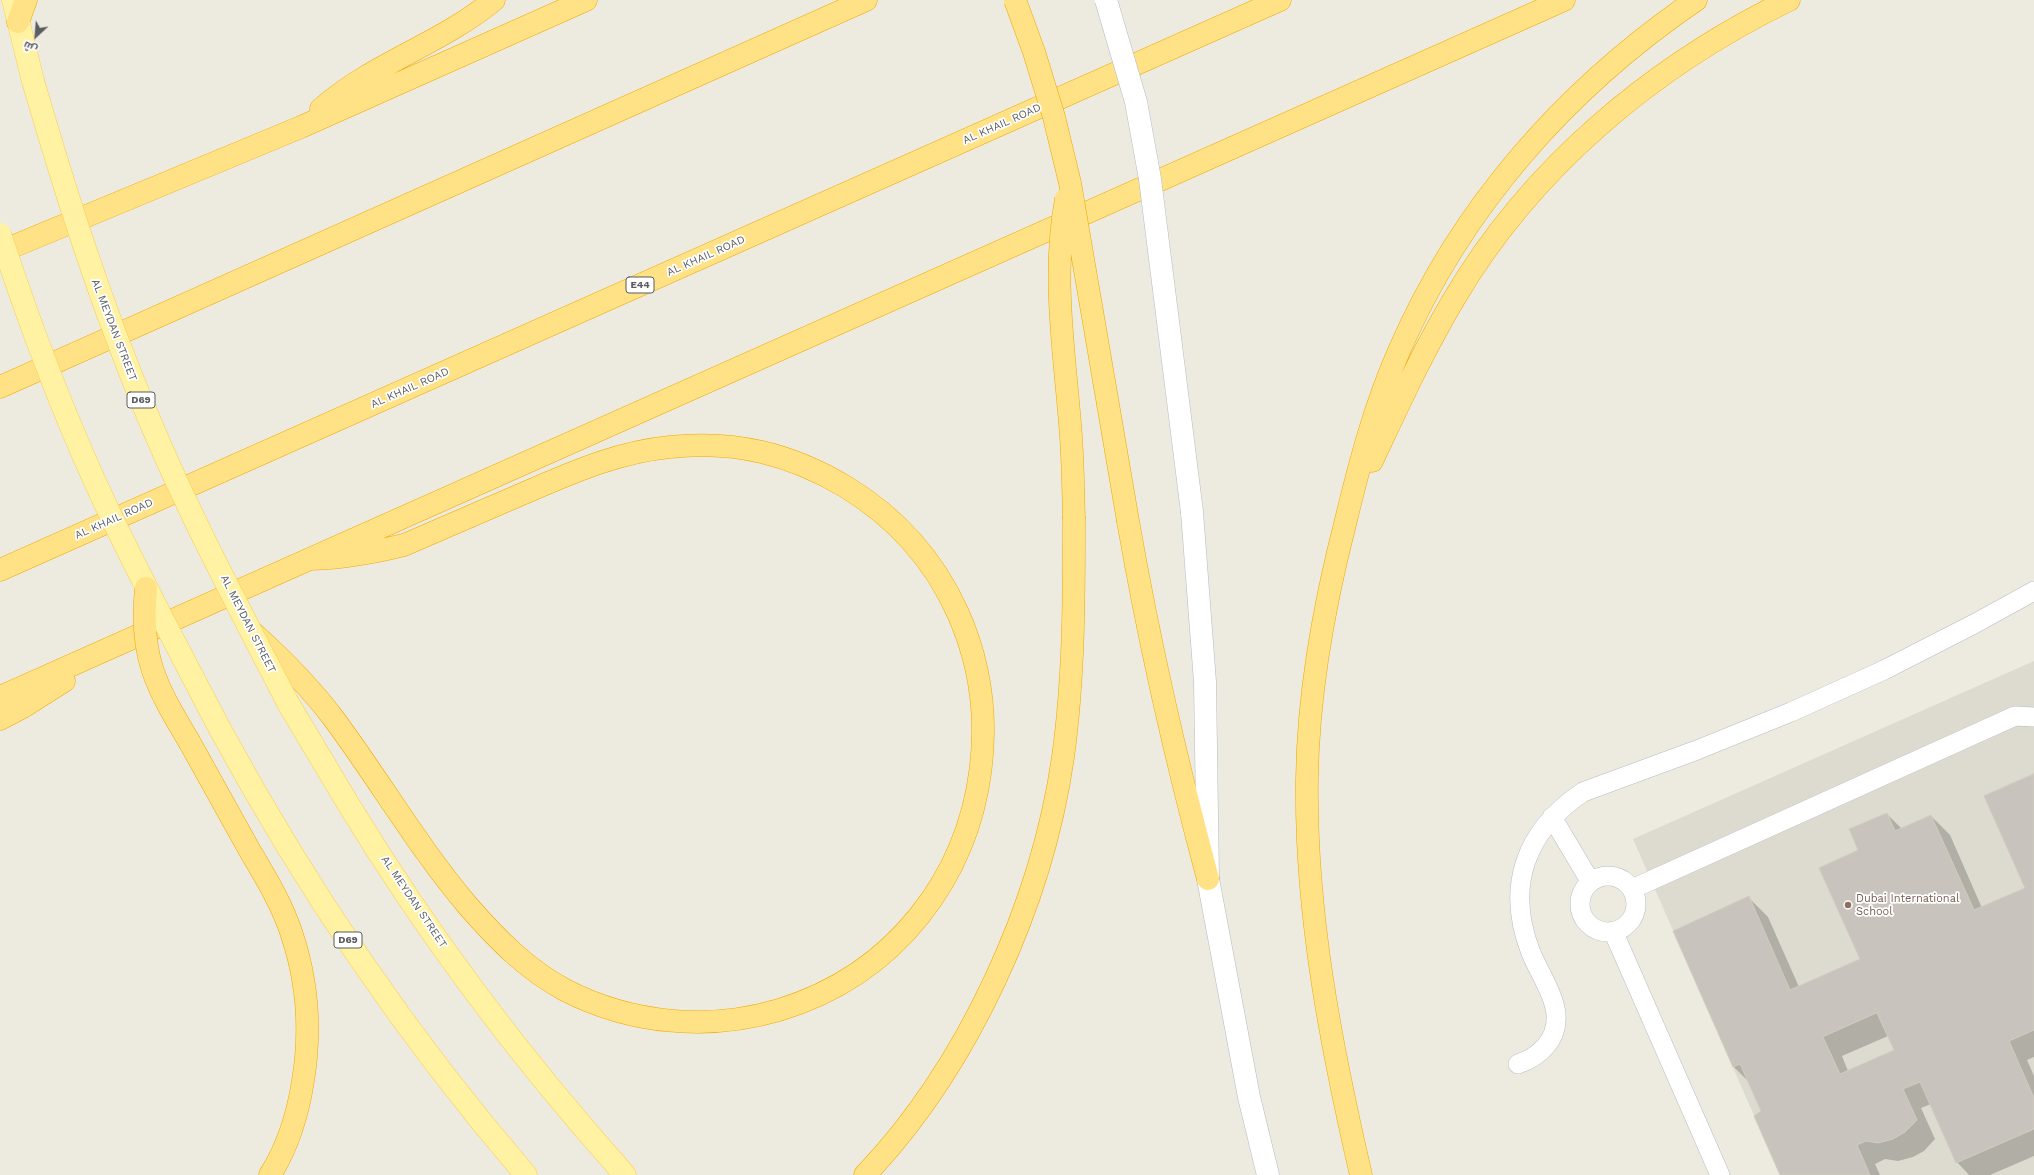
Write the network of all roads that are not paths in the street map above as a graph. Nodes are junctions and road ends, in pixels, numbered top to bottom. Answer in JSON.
{"nodes":[{"id":1,"x":13,"y":0,"type":"edge"},
{"id":2,"x":26,"y":0,"type":"edge"},
{"id":3,"x":494,"y":0,"type":"edge"},
{"id":4,"x":586,"y":0,"type":"edge"},
{"id":5,"x":866,"y":0,"type":"edge"},
{"id":6,"x":1015,"y":0,"type":"edge"},
{"id":7,"x":1106,"y":0,"type":"edge"},
{"id":8,"x":1280,"y":0,"type":"edge"},
{"id":9,"x":1564,"y":0,"type":"edge"},
{"id":10,"x":1696,"y":0,"type":"edge"},
{"id":11,"x":1789,"y":0,"type":"edge"},
{"id":12,"x":18,"y":22,"type":"junction"},
{"id":13,"x":301,"y":127,"type":"junction"},
{"id":14,"x":1070,"y":183,"type":"junction"},
{"id":15,"x":0,"y":234,"type":"edge"},
{"id":16,"x":0,"y":252,"type":"edge"},
{"id":17,"x":0,"y":387,"type":"edge"},
{"id":18,"x":1349,"y":508,"type":"junction"},
{"id":19,"x":311,"y":559,"type":"junction"},
{"id":20,"x":0,"y":570,"type":"edge"},
{"id":21,"x":146,"y":588,"type":"junction"},
{"id":22,"x":2034,"y":591,"type":"edge"},
{"id":23,"x":252,"y":632,"type":"junction"},
{"id":24,"x":97,"y":654,"type":"junction"},
{"id":25,"x":0,"y":697,"type":"edge"},
{"id":26,"x":2034,"y":717,"type":"edge"},
{"id":27,"x":0,"y":719,"type":"edge"},
{"id":28,"x":1552,"y":817,"type":"junction"},
{"id":29,"x":1208,"y":879,"type":"junction"},
{"id":30,"x":1590,"y":881,"type":"junction"},
{"id":31,"x":1632,"y":889,"type":"junction"},
{"id":32,"x":1613,"y":931,"type":"junction"},
{"id":33,"x":1518,"y":1064,"type":"dead end"},
{"id":34,"x":270,"y":1175,"type":"edge"},
{"id":35,"x":526,"y":1175,"type":"edge"},
{"id":36,"x":625,"y":1175,"type":"edge"},
{"id":37,"x":865,"y":1175,"type":"edge"},
{"id":38,"x":1268,"y":1175,"type":"edge"},
{"id":39,"x":1361,"y":1175,"type":"edge"},
{"id":40,"x":1720,"y":1175,"type":"edge"}],
"edges":[{"from":1,"to":12,"type":"main road","name":"AL MEYDAN STREET","number":"D69"},
{"from":2,"to":12,"type":"highway"},
{"from":3,"to":13,"type":"highway"},
{"from":4,"to":13,"type":"highway"},
{"from":5,"to":17,"type":"highway"},
{"from":6,"to":14,"type":"highway","bridge":true},
{"from":7,"to":29,"type":"main road","bridge":true},
{"from":8,"to":20,"type":"highway","name":"AL KHAIL ROAD","number":"E44"},
{"from":9,"to":19,"type":"highway"},
{"from":10,"to":18,"type":"highway"},
{"from":11,"to":18,"type":"highway"},
{"from":12,"to":23,"type":"main road","name":"AL MEYDAN STREET","number":"D69","bridge":true},
{"from":13,"to":16,"type":"highway"},
{"from":14,"to":29,"type":"highway","bridge":true},
{"from":14,"to":37,"type":"highway","bridge":true},
{"from":15,"to":21,"type":"main road","number":"D69","bridge":true},
{"from":18,"to":39,"type":"highway"},
{"from":19,"to":23,"type":"highway"},
{"from":19,"to":24,"type":"highway"},
{"from":21,"to":34,"type":"highway","bridge":true},
{"from":21,"to":35,"type":"main road","number":"D69","bridge":true},
{"from":22,"to":28,"type":"lane"},
{"from":23,"to":36,"type":"main road","name":"AL MEYDAN STREET","number":"D69","bridge":true},
{"from":24,"to":25,"type":"highway"},
{"from":24,"to":27,"type":"highway"},
{"from":26,"to":31,"type":"lane"},
{"from":28,"to":30,"type":"lane"},
{"from":28,"to":33,"type":"lane"},
{"from":29,"to":38,"type":"main road"},
{"from":30,"to":31,"type":"lane"},
{"from":30,"to":32,"type":"lane"},
{"from":31,"to":32,"type":"lane"},
{"from":32,"to":40,"type":"lane"}]}
